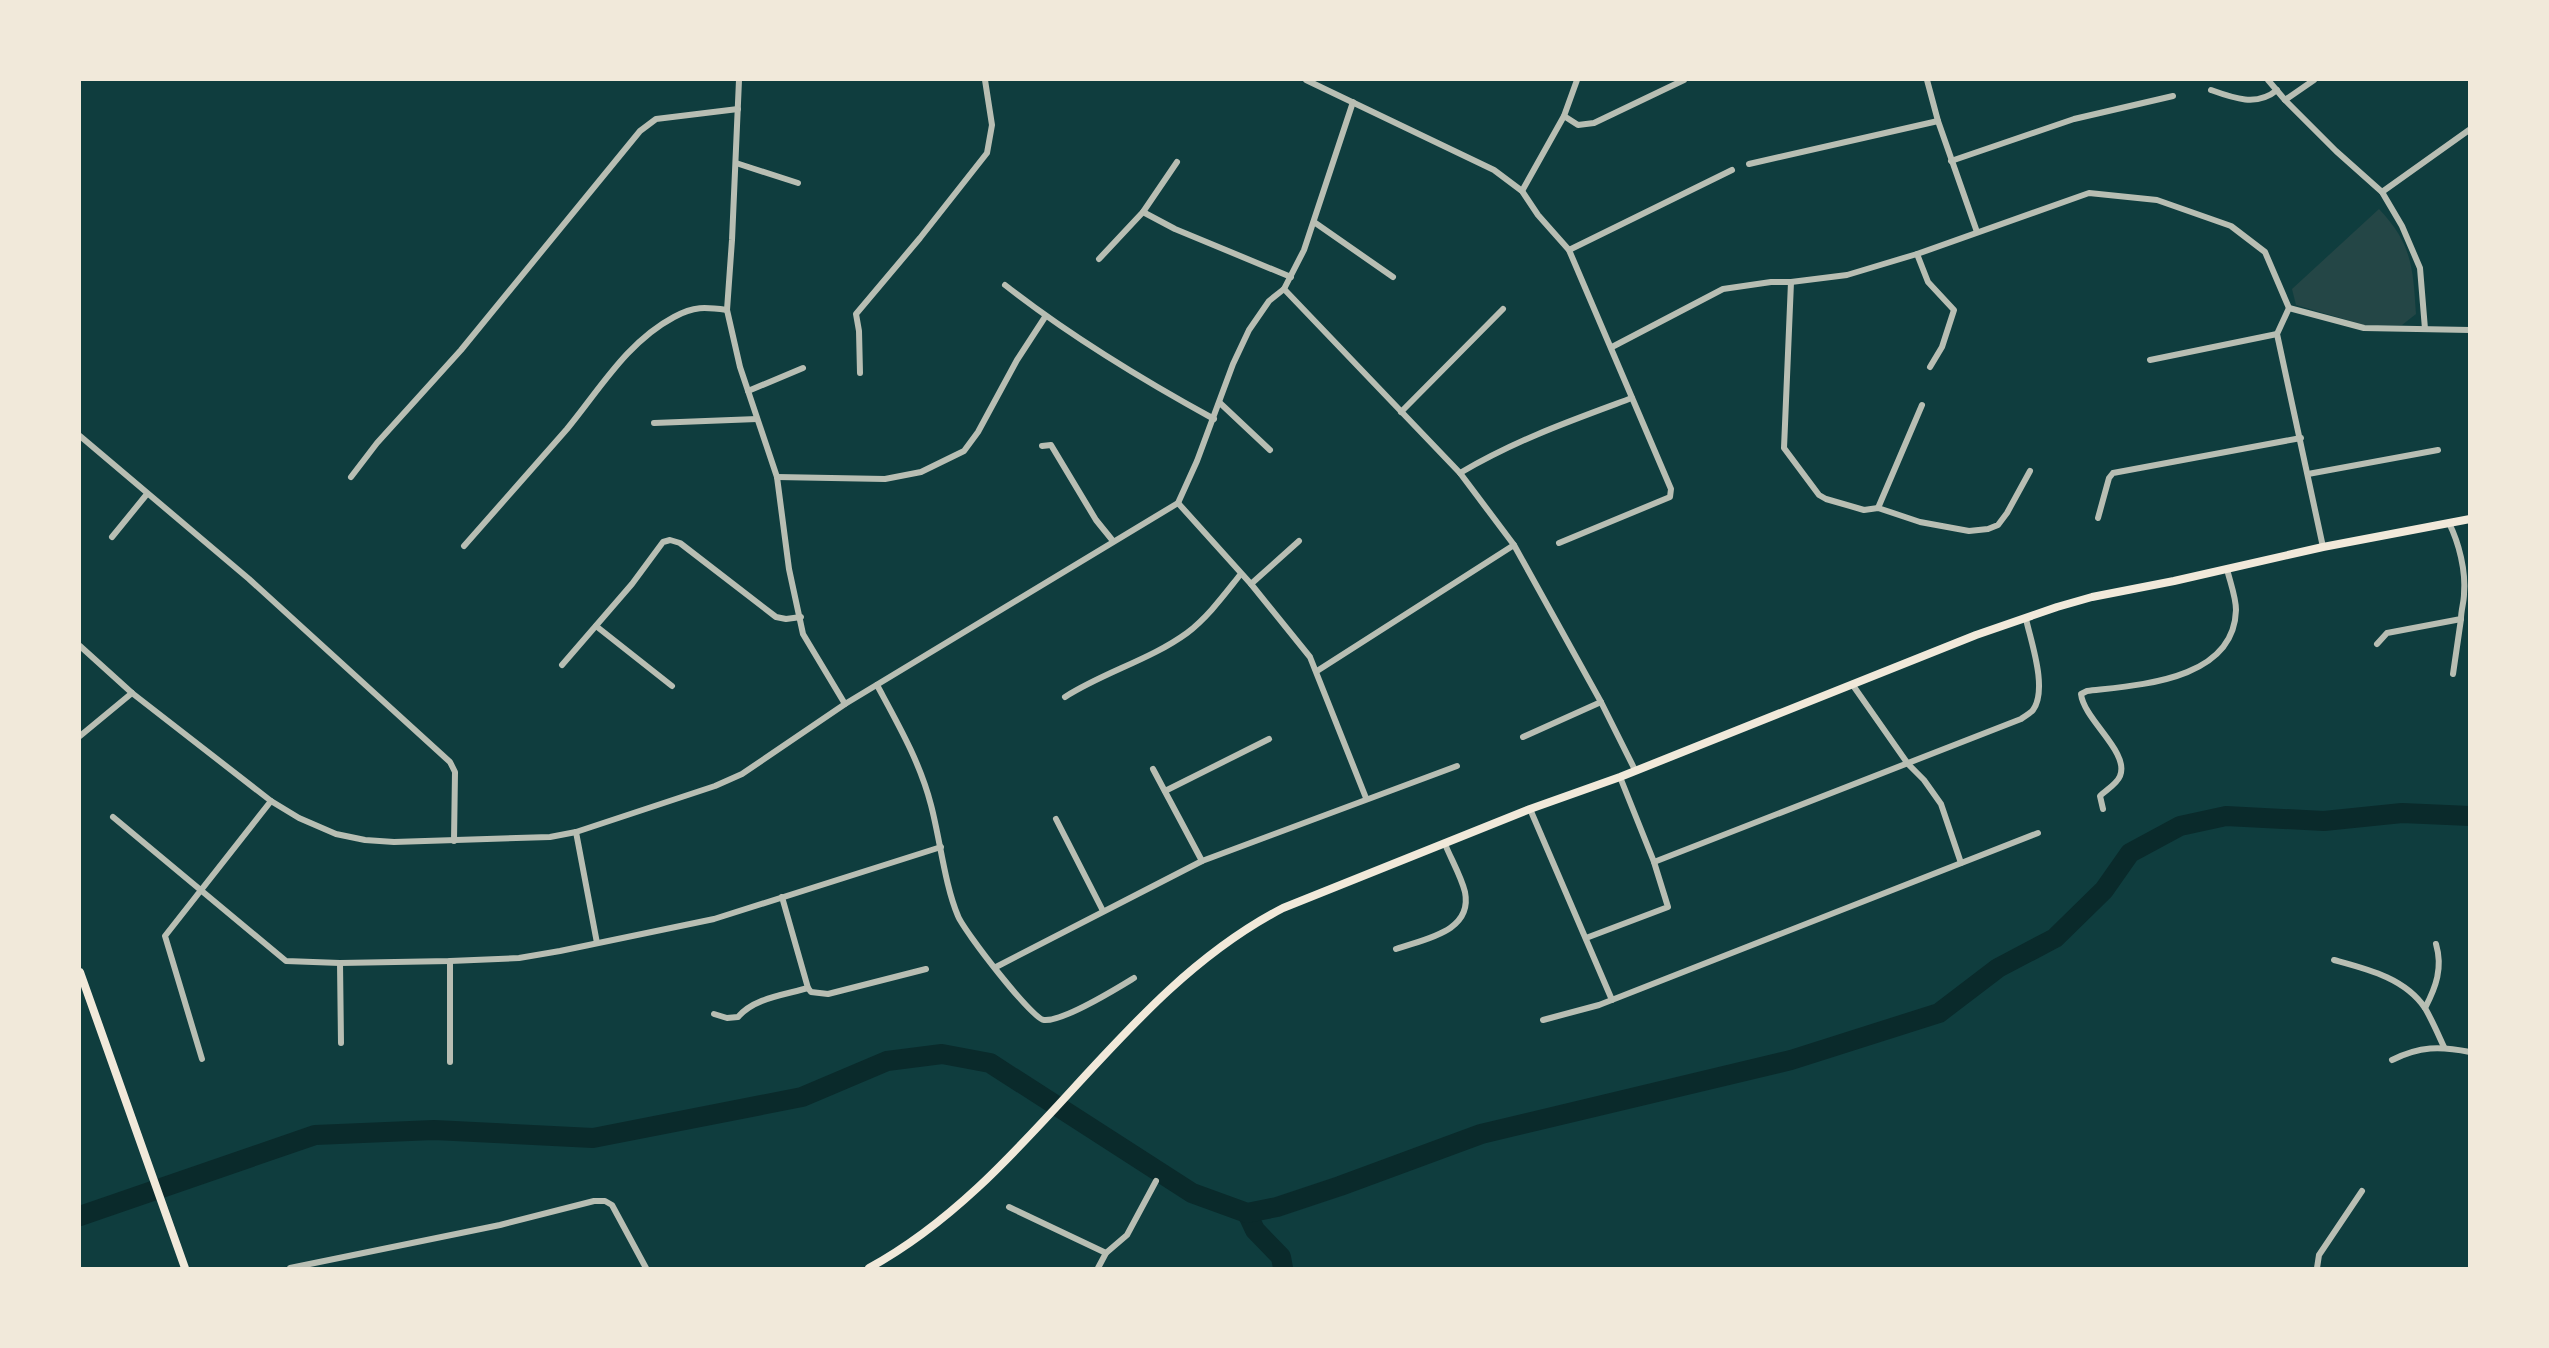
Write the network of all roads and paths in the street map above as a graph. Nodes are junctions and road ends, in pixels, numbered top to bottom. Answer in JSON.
{"nodes":[{"id":1,"x":739,"y":80,"type":"edge"},
{"id":2,"x":985,"y":80,"type":"edge"},
{"id":3,"x":1306,"y":80,"type":"edge"},
{"id":4,"x":1577,"y":80,"type":"edge"},
{"id":5,"x":1684,"y":80,"type":"edge"},
{"id":6,"x":1928,"y":80,"type":"edge"},
{"id":7,"x":2268,"y":80,"type":"edge"},
{"id":8,"x":2314,"y":80,"type":"edge"},
{"id":9,"x":2211,"y":90,"type":"dead end"},
{"id":10,"x":2277,"y":90,"type":"junction"},
{"id":11,"x":2173,"y":96,"type":"dead end"},
{"id":12,"x":2285,"y":100,"type":"junction"},
{"id":13,"x":1353,"y":102,"type":"junction"},
{"id":14,"x":738,"y":109,"type":"junction"},
{"id":15,"x":1564,"y":116,"type":"junction"},
{"id":16,"x":1938,"y":121,"type":"junction"},
{"id":17,"x":2469,"y":130,"type":"edge"},
{"id":18,"x":1952,"y":160,"type":"junction"},
{"id":19,"x":1177,"y":162,"type":"dead end"},
{"id":20,"x":736,"y":163,"type":"junction"},
{"id":21,"x":1749,"y":164,"type":"dead end"},
{"id":22,"x":1732,"y":170,"type":"dead end"},
{"id":23,"x":798,"y":183,"type":"dead end"},
{"id":24,"x":1522,"y":191,"type":"junction"},
{"id":25,"x":2382,"y":192,"type":"junction"},
{"id":26,"x":1143,"y":212,"type":"junction"},
{"id":27,"x":1314,"y":222,"type":"junction"},
{"id":28,"x":1977,"y":232,"type":"junction"},
{"id":29,"x":1569,"y":250,"type":"junction"},
{"id":30,"x":1917,"y":254,"type":"junction"},
{"id":31,"x":1099,"y":259,"type":"dead end"},
{"id":32,"x":1291,"y":277,"type":"junction"},
{"id":33,"x":1393,"y":277,"type":"dead end"},
{"id":34,"x":1791,"y":282,"type":"junction"},
{"id":35,"x":1005,"y":285,"type":"dead end"},
{"id":36,"x":1284,"y":289,"type":"junction"},
{"id":37,"x":2289,"y":308,"type":"junction"},
{"id":38,"x":1503,"y":309,"type":"dead end"},
{"id":39,"x":727,"y":310,"type":"junction"},
{"id":40,"x":1045,"y":317,"type":"junction"},
{"id":41,"x":2425,"y":329,"type":"junction"},
{"id":42,"x":2469,"y":330,"type":"edge"},
{"id":43,"x":2277,"y":334,"type":"junction"},
{"id":44,"x":1612,"y":347,"type":"junction"},
{"id":45,"x":2150,"y":360,"type":"dead end"},
{"id":46,"x":1930,"y":367,"type":"dead end"},
{"id":47,"x":803,"y":368,"type":"dead end"},
{"id":48,"x":860,"y":373,"type":"dead end"},
{"id":49,"x":748,"y":391,"type":"junction"},
{"id":50,"x":1632,"y":398,"type":"junction"},
{"id":51,"x":1220,"y":403,"type":"junction"},
{"id":52,"x":1922,"y":405,"type":"dead end"},
{"id":53,"x":1401,"y":412,"type":"junction"},
{"id":54,"x":757,"y":419,"type":"junction"},
{"id":55,"x":1214,"y":419,"type":"junction"},
{"id":56,"x":654,"y":423,"type":"dead end"},
{"id":57,"x":80,"y":436,"type":"edge"},
{"id":58,"x":2301,"y":438,"type":"junction"},
{"id":59,"x":1042,"y":446,"type":"dead end"},
{"id":60,"x":1270,"y":450,"type":"dead end"},
{"id":61,"x":2438,"y":450,"type":"dead end"},
{"id":62,"x":2030,"y":471,"type":"dead end"},
{"id":63,"x":1460,"y":473,"type":"junction"},
{"id":64,"x":2308,"y":474,"type":"junction"},
{"id":65,"x":351,"y":477,"type":"dead end"},
{"id":66,"x":777,"y":477,"type":"junction"},
{"id":67,"x":147,"y":494,"type":"junction"},
{"id":68,"x":1178,"y":503,"type":"junction"},
{"id":69,"x":1878,"y":508,"type":"junction"},
{"id":70,"x":2098,"y":518,"type":"dead end"},
{"id":71,"x":2469,"y":519,"type":"edge"},
{"id":72,"x":2449,"y":523,"type":"junction"},
{"id":73,"x":112,"y":537,"type":"dead end"},
{"id":74,"x":1113,"y":541,"type":"junction"},
{"id":75,"x":1299,"y":541,"type":"dead end"},
{"id":76,"x":1559,"y":543,"type":"dead end"},
{"id":77,"x":1514,"y":545,"type":"junction"},
{"id":78,"x":464,"y":546,"type":"dead end"},
{"id":79,"x":2323,"y":547,"type":"junction"},
{"id":80,"x":2226,"y":569,"type":"junction"},
{"id":81,"x":1240,"y":575,"type":"junction"},
{"id":82,"x":1251,"y":584,"type":"junction"},
{"id":83,"x":801,"y":617,"type":"junction"},
{"id":84,"x":2026,"y":619,"type":"junction"},
{"id":85,"x":2461,"y":619,"type":"junction"},
{"id":86,"x":596,"y":626,"type":"junction"},
{"id":87,"x":2377,"y":644,"type":"dead end"},
{"id":88,"x":80,"y":646,"type":"edge"},
{"id":89,"x":562,"y":666,"type":"dead end"},
{"id":90,"x":1317,"y":671,"type":"junction"},
{"id":91,"x":2453,"y":674,"type":"dead end"},
{"id":92,"x":1852,"y":684,"type":"junction"},
{"id":93,"x":877,"y":685,"type":"junction"},
{"id":94,"x":672,"y":686,"type":"dead end"},
{"id":95,"x":132,"y":693,"type":"junction"},
{"id":96,"x":1065,"y":697,"type":"dead end"},
{"id":97,"x":1601,"y":702,"type":"junction"},
{"id":98,"x":845,"y":704,"type":"junction"},
{"id":99,"x":80,"y":736,"type":"edge"},
{"id":100,"x":1523,"y":737,"type":"dead end"},
{"id":101,"x":1269,"y":739,"type":"dead end"},
{"id":102,"x":1908,"y":764,"type":"junction"},
{"id":103,"x":1457,"y":766,"type":"dead end"},
{"id":104,"x":1153,"y":770,"type":"dead end"},
{"id":105,"x":1635,"y":770,"type":"junction"},
{"id":106,"x":1620,"y":777,"type":"junction"},
{"id":107,"x":1165,"y":791,"type":"junction"},
{"id":108,"x":1366,"y":798,"type":"junction"},
{"id":109,"x":271,"y":801,"type":"junction"},
{"id":110,"x":2103,"y":809,"type":"dead end"},
{"id":111,"x":1530,"y":810,"type":"junction"},
{"id":112,"x":113,"y":817,"type":"dead end"},
{"id":113,"x":1056,"y":819,"type":"dead end"},
{"id":114,"x":576,"y":832,"type":"junction"},
{"id":115,"x":2038,"y":832,"type":"dead end"},
{"id":116,"x":454,"y":841,"type":"junction"},
{"id":117,"x":1445,"y":843,"type":"junction"},
{"id":118,"x":941,"y":847,"type":"junction"},
{"id":119,"x":1202,"y":861,"type":"junction"},
{"id":120,"x":1654,"y":862,"type":"junction"},
{"id":121,"x":1961,"y":863,"type":"junction"},
{"id":122,"x":202,"y":890,"type":"junction"},
{"id":123,"x":782,"y":897,"type":"junction"},
{"id":124,"x":1103,"y":911,"type":"junction"},
{"id":125,"x":1586,"y":938,"type":"junction"},
{"id":126,"x":597,"y":942,"type":"junction"},
{"id":127,"x":2436,"y":944,"type":"dead end"},
{"id":128,"x":1396,"y":949,"type":"dead end"},
{"id":129,"x":2334,"y":960,"type":"dead end"},
{"id":130,"x":450,"y":961,"type":"junction"},
{"id":131,"x":340,"y":963,"type":"junction"},
{"id":132,"x":996,"y":967,"type":"junction"},
{"id":133,"x":926,"y":969,"type":"dead end"},
{"id":134,"x":80,"y":972,"type":"edge"},
{"id":135,"x":1134,"y":978,"type":"dead end"},
{"id":136,"x":808,"y":988,"type":"junction"},
{"id":137,"x":1612,"y":1000,"type":"junction"},
{"id":138,"x":2425,"y":1008,"type":"junction"},
{"id":139,"x":714,"y":1014,"type":"dead end"},
{"id":140,"x":1543,"y":1020,"type":"dead end"},
{"id":141,"x":341,"y":1043,"type":"dead end"},
{"id":142,"x":2444,"y":1047,"type":"junction"},
{"id":143,"x":2469,"y":1052,"type":"edge"},
{"id":144,"x":202,"y":1059,"type":"dead end"},
{"id":145,"x":2392,"y":1060,"type":"dead end"},
{"id":146,"x":450,"y":1062,"type":"dead end"},
{"id":147,"x":1156,"y":1181,"type":"dead end"},
{"id":148,"x":2362,"y":1191,"type":"dead end"},
{"id":149,"x":1009,"y":1208,"type":"dead end"},
{"id":150,"x":1106,"y":1253,"type":"junction"},
{"id":151,"x":185,"y":1269,"type":"edge"},
{"id":152,"x":290,"y":1269,"type":"edge"},
{"id":153,"x":646,"y":1269,"type":"edge"},
{"id":154,"x":869,"y":1269,"type":"edge"},
{"id":155,"x":1098,"y":1269,"type":"edge"},
{"id":156,"x":2317,"y":1269,"type":"edge"}],
"edges":[{"from":1,"to":14,"type":"street"},
{"from":2,"to":48,"type":"street"},
{"from":3,"to":13,"type":"street"},
{"from":4,"to":15,"type":"street"},
{"from":5,"to":15,"type":"street"},
{"from":6,"to":16,"type":"street"},
{"from":7,"to":10,"type":"street"},
{"from":8,"to":12,"type":"street"},
{"from":9,"to":10,"type":"street"},
{"from":10,"to":12,"type":"street"},
{"from":11,"to":18,"type":"street"},
{"from":12,"to":25,"type":"street"},
{"from":13,"to":24,"type":"street"},
{"from":13,"to":27,"type":"street"},
{"from":14,"to":20,"type":"street"},
{"from":14,"to":65,"type":"street"},
{"from":15,"to":24,"type":"street"},
{"from":16,"to":18,"type":"street"},
{"from":16,"to":21,"type":"street"},
{"from":17,"to":25,"type":"street"},
{"from":18,"to":28,"type":"street"},
{"from":19,"to":26,"type":"street"},
{"from":20,"to":23,"type":"street"},
{"from":20,"to":39,"type":"street"},
{"from":22,"to":29,"type":"street"},
{"from":24,"to":29,"type":"street"},
{"from":25,"to":41,"type":"street"},
{"from":26,"to":31,"type":"street"},
{"from":26,"to":32,"type":"street"},
{"from":27,"to":32,"type":"street"},
{"from":27,"to":33,"type":"street"},
{"from":28,"to":30,"type":"street"},
{"from":28,"to":37,"type":"street"},
{"from":29,"to":44,"type":"street"},
{"from":30,"to":34,"type":"street"},
{"from":30,"to":46,"type":"street"},
{"from":32,"to":36,"type":"street"},
{"from":34,"to":44,"type":"street"},
{"from":34,"to":69,"type":"street"},
{"from":35,"to":40,"type":"street"},
{"from":36,"to":51,"type":"street"},
{"from":36,"to":53,"type":"street"},
{"from":37,"to":41,"type":"street"},
{"from":37,"to":43,"type":"street"},
{"from":38,"to":53,"type":"street"},
{"from":39,"to":49,"type":"street"},
{"from":39,"to":78,"type":"street"},
{"from":40,"to":55,"type":"street"},
{"from":40,"to":66,"type":"street"},
{"from":41,"to":42,"type":"street"},
{"from":43,"to":45,"type":"street"},
{"from":43,"to":58,"type":"street"},
{"from":44,"to":50,"type":"street"},
{"from":47,"to":49,"type":"street"},
{"from":49,"to":54,"type":"street"},
{"from":50,"to":63,"type":"street"},
{"from":50,"to":76,"type":"street"},
{"from":51,"to":55,"type":"street"},
{"from":51,"to":60,"type":"street"},
{"from":52,"to":69,"type":"street"},
{"from":53,"to":63,"type":"street"},
{"from":54,"to":56,"type":"street"},
{"from":54,"to":66,"type":"street"},
{"from":55,"to":68,"type":"street"},
{"from":57,"to":67,"type":"street"},
{"from":58,"to":64,"type":"street"},
{"from":58,"to":70,"type":"street"},
{"from":59,"to":74,"type":"street"},
{"from":61,"to":64,"type":"street"},
{"from":62,"to":69,"type":"street"},
{"from":63,"to":77,"type":"street"},
{"from":64,"to":79,"type":"street"},
{"from":66,"to":83,"type":"street"},
{"from":67,"to":73,"type":"street"},
{"from":67,"to":116,"type":"street"},
{"from":68,"to":74,"type":"street"},
{"from":68,"to":81,"type":"street"},
{"from":71,"to":72,"type":"main road"},
{"from":72,"to":79,"type":"main road"},
{"from":72,"to":85,"type":"street"},
{"from":74,"to":93,"type":"street"},
{"from":75,"to":82,"type":"street"},
{"from":77,"to":90,"type":"street"},
{"from":77,"to":97,"type":"street"},
{"from":79,"to":80,"type":"main road"},
{"from":80,"to":84,"type":"main road"},
{"from":80,"to":110,"type":"street"},
{"from":81,"to":82,"type":"street"},
{"from":81,"to":96,"type":"street"},
{"from":82,"to":90,"type":"street"},
{"from":83,"to":86,"type":"street"},
{"from":83,"to":98,"type":"street"},
{"from":84,"to":92,"type":"main road"},
{"from":84,"to":102,"type":"street"},
{"from":85,"to":87,"type":"street"},
{"from":85,"to":91,"type":"street"},
{"from":86,"to":89,"type":"street"},
{"from":86,"to":94,"type":"street"},
{"from":88,"to":95,"type":"street"},
{"from":90,"to":108,"type":"street"},
{"from":92,"to":102,"type":"street"},
{"from":92,"to":105,"type":"main road"},
{"from":93,"to":98,"type":"street"},
{"from":93,"to":118,"type":"street"},
{"from":95,"to":99,"type":"street"},
{"from":95,"to":109,"type":"street"},
{"from":97,"to":100,"type":"street"},
{"from":97,"to":105,"type":"street"},
{"from":98,"to":114,"type":"street"},
{"from":101,"to":107,"type":"street"},
{"from":102,"to":120,"type":"street"},
{"from":102,"to":121,"type":"street"},
{"from":103,"to":108,"type":"street"},
{"from":104,"to":107,"type":"street"},
{"from":105,"to":106,"type":"main road"},
{"from":106,"to":111,"type":"main road"},
{"from":106,"to":120,"type":"street"},
{"from":107,"to":119,"type":"street"},
{"from":108,"to":119,"type":"street"},
{"from":109,"to":116,"type":"street"},
{"from":109,"to":122,"type":"street"},
{"from":111,"to":117,"type":"main road"},
{"from":111,"to":125,"type":"street"},
{"from":112,"to":122,"type":"street"},
{"from":113,"to":124,"type":"street"},
{"from":114,"to":116,"type":"street"},
{"from":114,"to":126,"type":"street"},
{"from":115,"to":121,"type":"street"},
{"from":117,"to":128,"type":"street"},
{"from":117,"to":154,"type":"main road"},
{"from":118,"to":123,"type":"street"},
{"from":118,"to":132,"type":"street"},
{"from":119,"to":124,"type":"street"},
{"from":120,"to":125,"type":"street"},
{"from":121,"to":137,"type":"street"},
{"from":122,"to":131,"type":"street"},
{"from":122,"to":144,"type":"street"},
{"from":123,"to":126,"type":"street"},
{"from":123,"to":136,"type":"street"},
{"from":124,"to":132,"type":"street"},
{"from":125,"to":137,"type":"street"},
{"from":126,"to":130,"type":"street"},
{"from":127,"to":138,"type":"street"},
{"from":129,"to":138,"type":"street"},
{"from":130,"to":131,"type":"street"},
{"from":130,"to":146,"type":"street"},
{"from":131,"to":141,"type":"street"},
{"from":132,"to":135,"type":"street"},
{"from":133,"to":136,"type":"street"},
{"from":134,"to":151,"type":"main road"},
{"from":136,"to":139,"type":"street"},
{"from":137,"to":140,"type":"street"},
{"from":138,"to":142,"type":"street"},
{"from":142,"to":143,"type":"street"},
{"from":142,"to":145,"type":"street"},
{"from":147,"to":150,"type":"street"},
{"from":148,"to":156,"type":"street"},
{"from":149,"to":150,"type":"street"},
{"from":150,"to":155,"type":"street"},
{"from":152,"to":153,"type":"street"}]}
